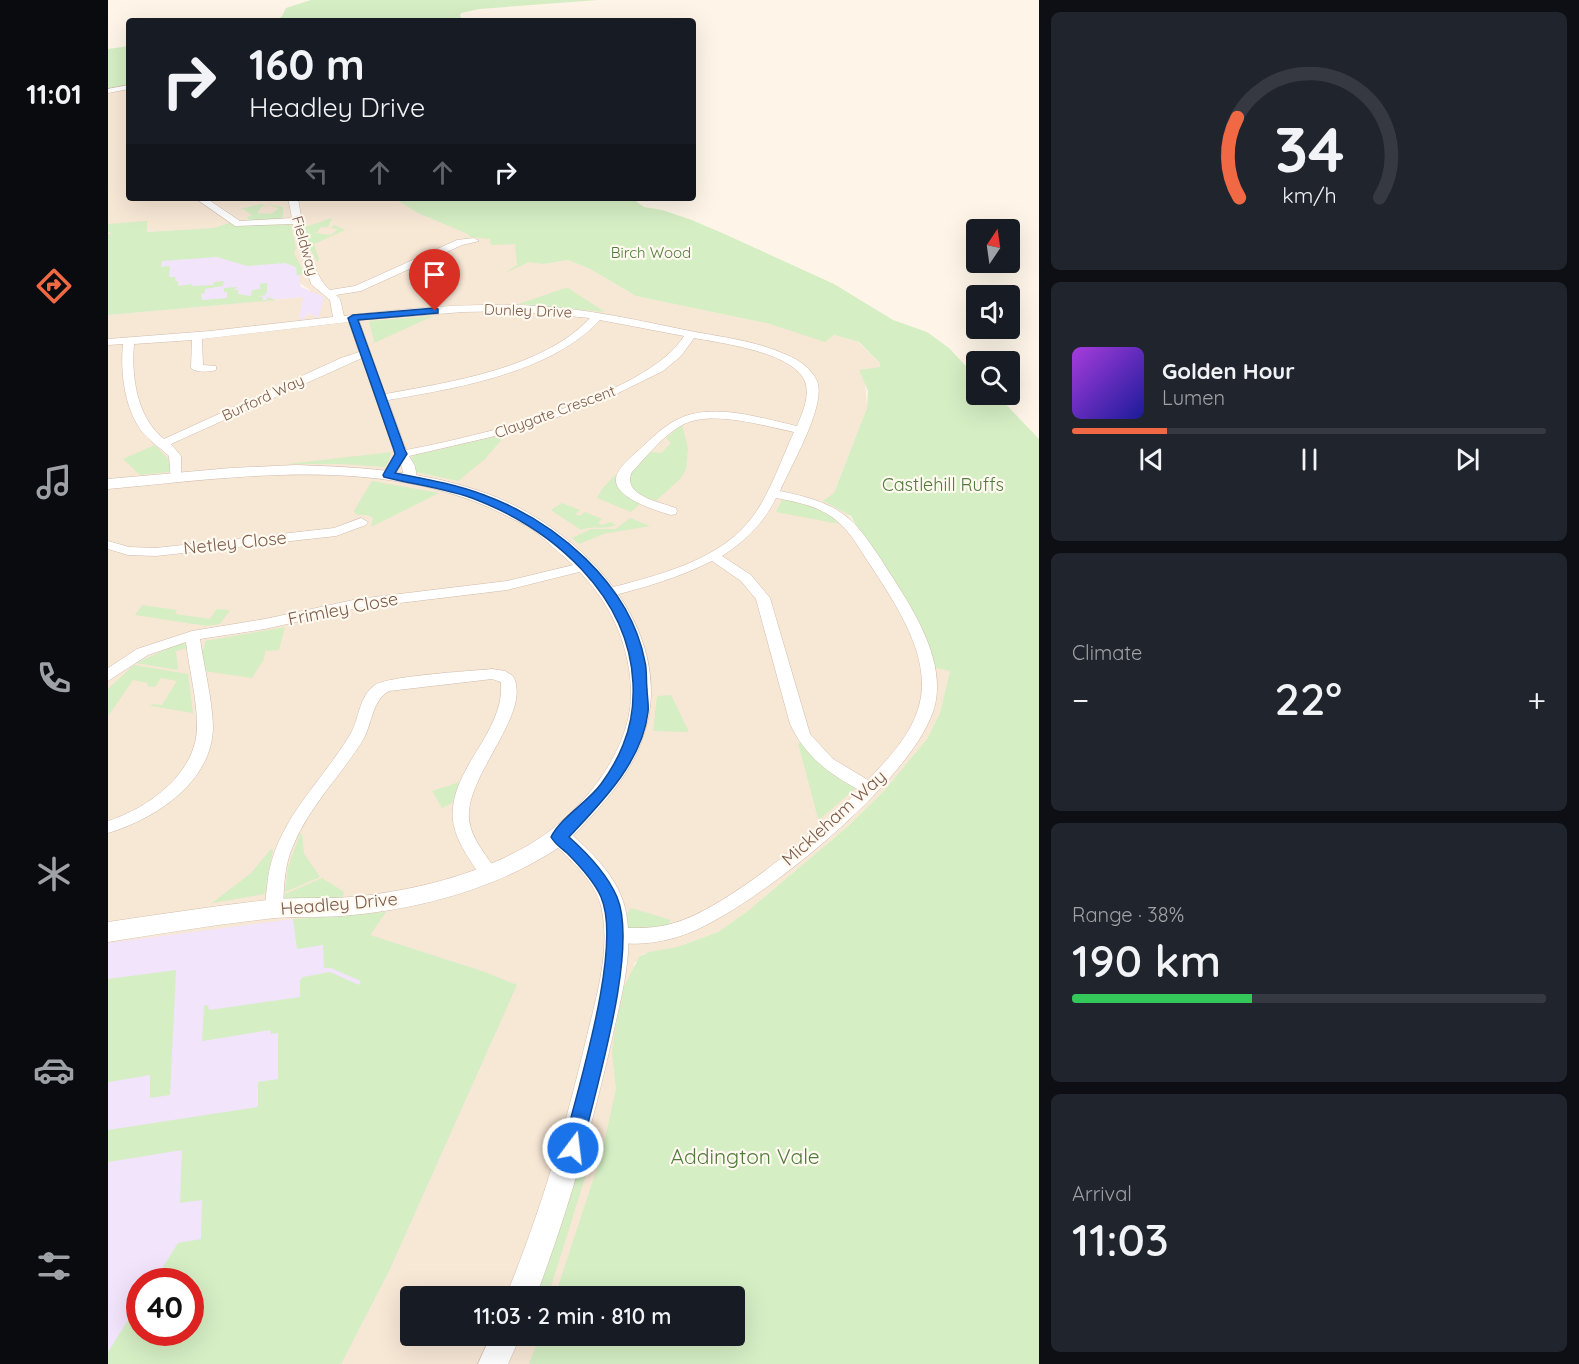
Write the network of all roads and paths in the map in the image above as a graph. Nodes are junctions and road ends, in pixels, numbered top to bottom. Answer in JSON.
{"nodes":[{"id":1,"x":126,"y":88,"type":"edge"},
{"id":2,"x":108,"y":91,"type":"edge"},
{"id":3,"x":204,"y":201,"type":"edge"},
{"id":4,"x":293,"y":201,"type":"edge"},
{"id":5,"x":296,"y":220,"type":"junction"},
{"id":6,"x":474,"y":241,"type":"dead end"},
{"id":7,"x":329,"y":293,"type":"junction"},
{"id":8,"x":598,"y":316,"type":"junction"},
{"id":9,"x":353,"y":318,"type":"junction"},
{"id":10,"x":339,"y":319,"type":"junction"},
{"id":11,"x":691,"y":334,"type":"junction"},
{"id":12,"x":197,"y":336,"type":"junction"},
{"id":13,"x":108,"y":342,"type":"edge"},
{"id":14,"x":129,"y":342,"type":"junction"},
{"id":15,"x":364,"y":354,"type":"junction"},
{"id":16,"x":212,"y":368,"type":"dead end"},
{"id":17,"x":381,"y":398,"type":"junction"},
{"id":18,"x":800,"y":430,"type":"junction"},
{"id":19,"x":164,"y":444,"type":"junction"},
{"id":20,"x":401,"y":454,"type":"junction"},
{"id":21,"x":388,"y":475,"type":"junction"},
{"id":22,"x":175,"y":478,"type":"junction"},
{"id":23,"x":411,"y":478,"type":"junction"},
{"id":24,"x":108,"y":484,"type":"edge"},
{"id":25,"x":772,"y":493,"type":"junction"},
{"id":26,"x":671,"y":511,"type":"dead end"},
{"id":27,"x":361,"y":522,"type":"dead end"},
{"id":28,"x":108,"y":545,"type":"edge"},
{"id":29,"x":713,"y":556,"type":"junction"},
{"id":30,"x":586,"y":566,"type":"junction"},
{"id":31,"x":607,"y":593,"type":"junction"},
{"id":32,"x":192,"y":636,"type":"junction"},
{"id":33,"x":108,"y":676,"type":"edge"},
{"id":34,"x":870,"y":789,"type":"junction"},
{"id":35,"x":108,"y":826,"type":"edge"},
{"id":36,"x":559,"y":837,"type":"junction"},
{"id":37,"x":488,"y":873,"type":"junction"},
{"id":38,"x":274,"y":909,"type":"junction"},
{"id":39,"x":114,"y":931,"type":"edge"},
{"id":40,"x":615,"y":935,"type":"junction"},
{"id":41,"x":525,"y":1286,"type":"edge"},
{"id":42,"x":501,"y":1346,"type":"edge"},
{"id":43,"x":493,"y":1364,"type":"edge"}],
"edges":[{"from":1,"to":2,"type":"street"},
{"from":3,"to":5,"type":"street"},
{"from":4,"to":5,"type":"street","name":"Fieldway"},
{"from":5,"to":7,"type":"street","name":"Fieldway"},
{"from":6,"to":7,"type":"street"},
{"from":7,"to":10,"type":"street","name":"Fieldway"},
{"from":8,"to":9,"type":"street","name":"Dunley Drive"},
{"from":8,"to":11,"type":"street","name":"Dunley Drive"},
{"from":8,"to":17,"type":"street"},
{"from":9,"to":10,"type":"street","name":"Dunley Drive"},
{"from":9,"to":15,"type":"street"},
{"from":10,"to":12,"type":"street","name":"Dunley Drive"},
{"from":11,"to":18,"type":"street","name":"Dunley Drive"},
{"from":11,"to":20,"type":"street","name":"Claygate Crescent"},
{"from":12,"to":14,"type":"street","name":"Dunley Drive"},
{"from":12,"to":16,"type":"street"},
{"from":13,"to":14,"type":"street","name":"Dunley Drive"},
{"from":14,"to":19,"type":"street"},
{"from":15,"to":17,"type":"street"},
{"from":15,"to":19,"type":"street","name":"Burford Way"},
{"from":17,"to":20,"type":"street"},
{"from":18,"to":25,"type":"street","name":"Dunley Drive"},
{"from":18,"to":26,"type":"street"},
{"from":19,"to":22,"type":"street"},
{"from":20,"to":21,"type":"street"},
{"from":20,"to":23,"type":"street"},
{"from":21,"to":22,"type":"street","name":"Headley Drive"},
{"from":21,"to":23,"type":"street","name":"Headley Drive"},
{"from":22,"to":24,"type":"street","name":"Headley Drive"},
{"from":23,"to":30,"type":"street","name":"Headley Drive"},
{"from":25,"to":29,"type":"street","name":"Dunley Drive"},
{"from":25,"to":34,"type":"street","name":"Mickleham Way"},
{"from":27,"to":28,"type":"street","name":"Netley Close"},
{"from":29,"to":31,"type":"street","name":"Dunley Drive"},
{"from":29,"to":34,"type":"street"},
{"from":30,"to":31,"type":"street","name":"Headley Drive"},
{"from":30,"to":32,"type":"street","name":"Frimley Close"},
{"from":31,"to":36,"type":"street","name":"Headley Drive"},
{"from":32,"to":33,"type":"street","name":"Frimley Close"},
{"from":32,"to":35,"type":"street"},
{"from":34,"to":40,"type":"street","name":"Mickleham Way"},
{"from":36,"to":37,"type":"street","name":"Headley Drive"},
{"from":36,"to":40,"type":"street"},
{"from":37,"to":38,"type":"street","name":"Headley Drive"},
{"from":37,"to":38,"type":"street"},
{"from":38,"to":39,"type":"street","name":"Headley Drive"},
{"from":40,"to":41,"type":"street"},
{"from":42,"to":43,"type":"street"}]}
